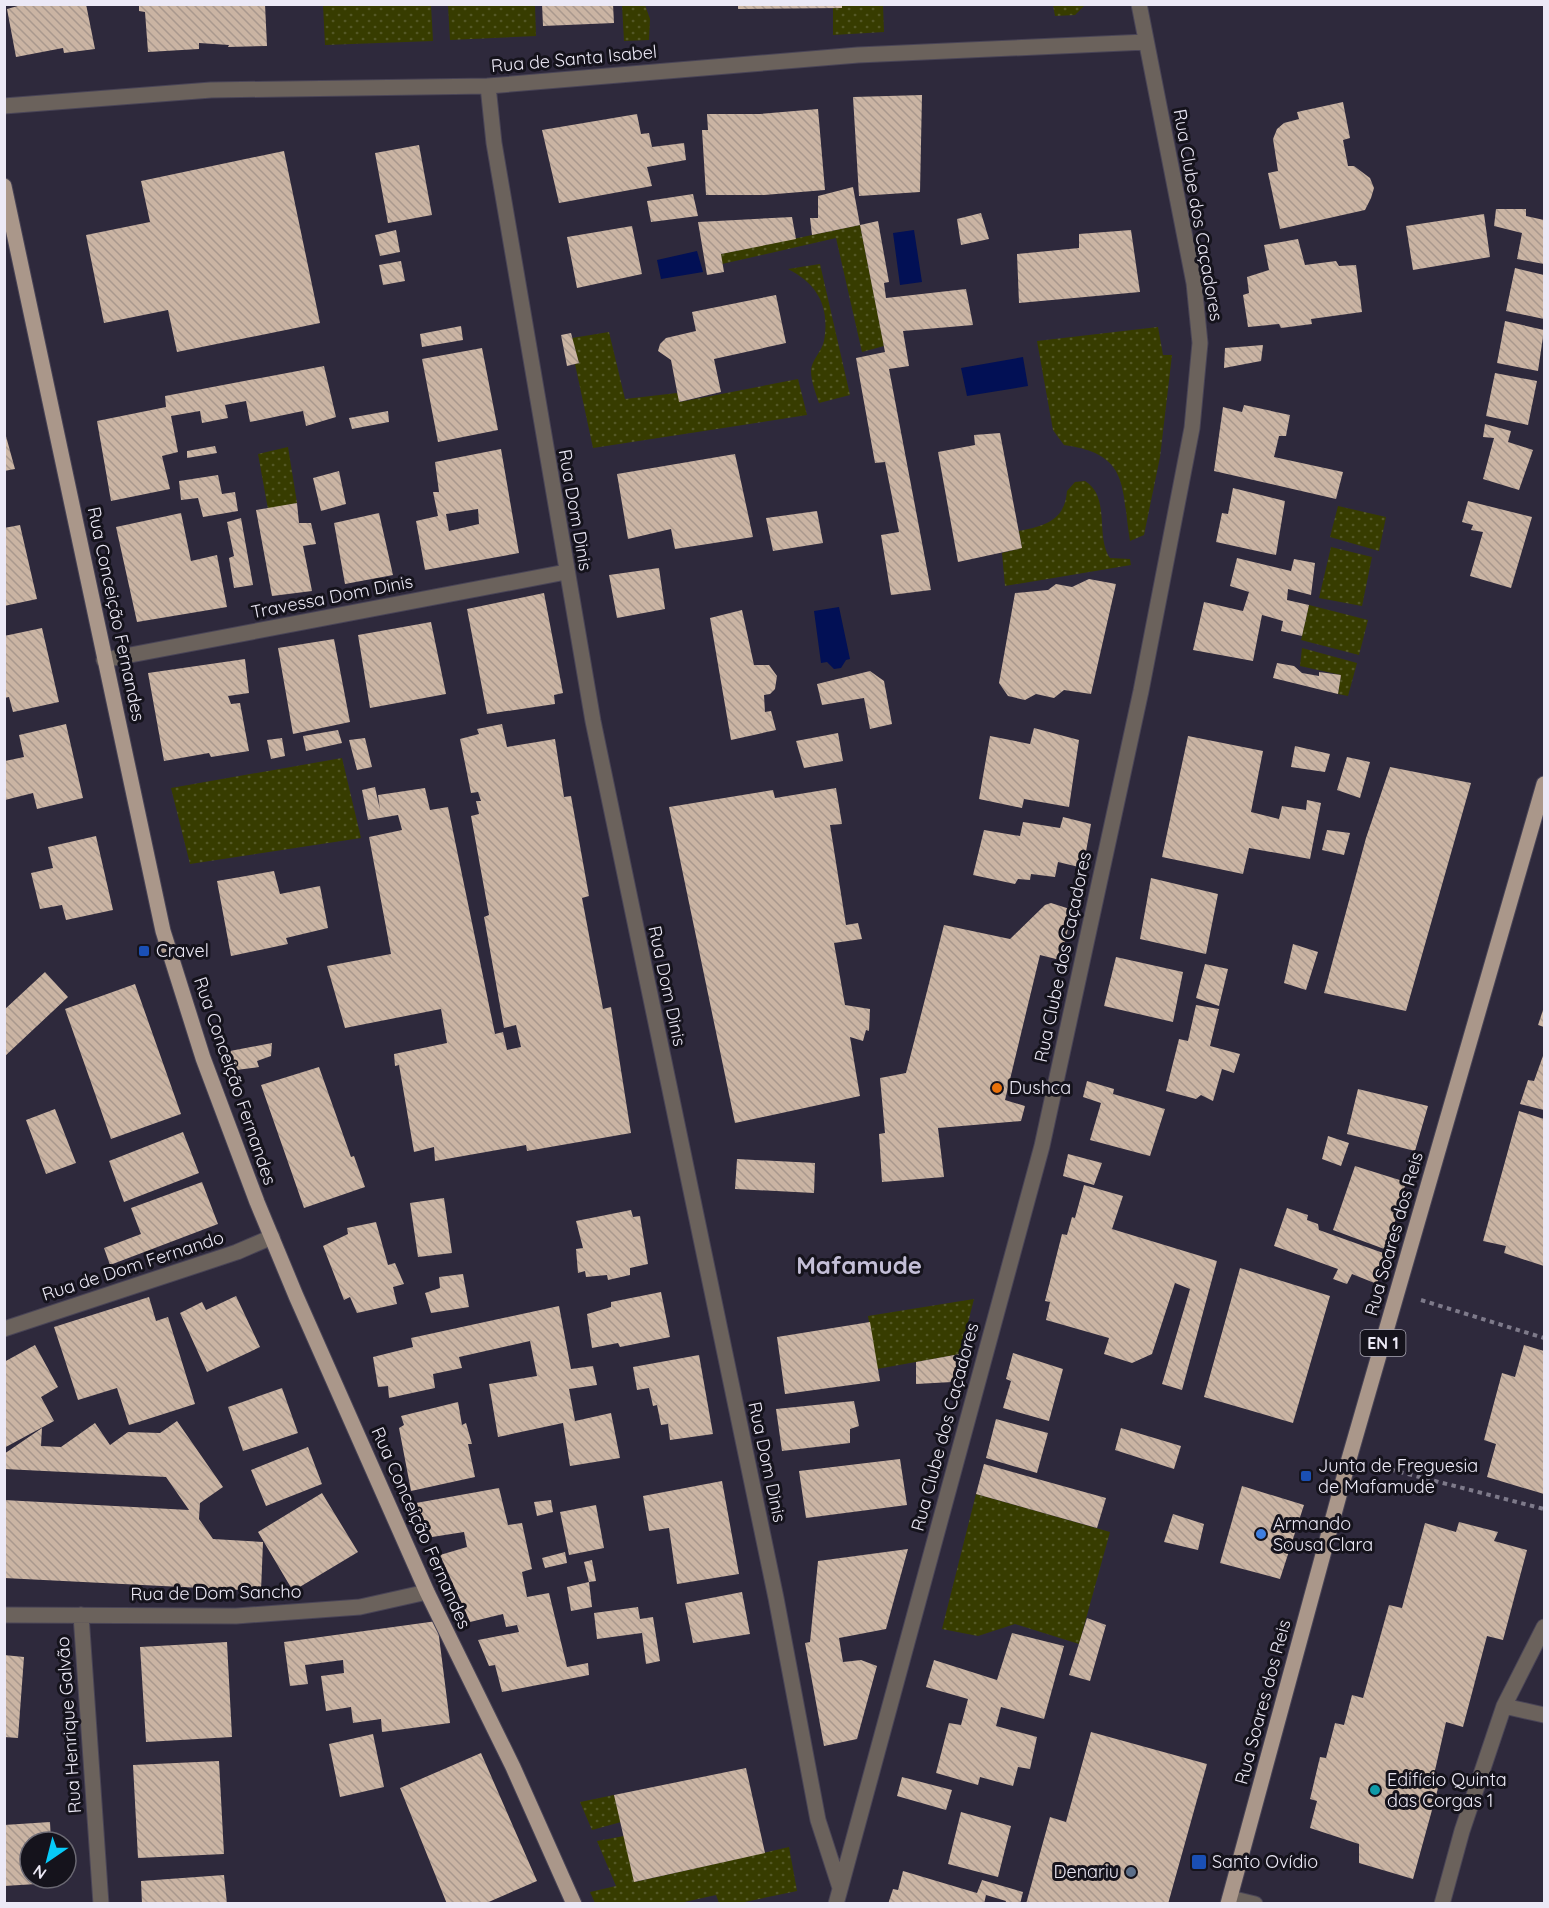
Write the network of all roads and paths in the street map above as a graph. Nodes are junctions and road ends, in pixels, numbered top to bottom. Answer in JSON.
{"nodes":[{"id":1,"x":1139,"y":4,"type":"edge"},
{"id":2,"x":1146,"y":42,"type":"junction"},
{"id":3,"x":488,"y":86,"type":"junction"},
{"id":4,"x":4,"y":106,"type":"edge"},
{"id":5,"x":4,"y":186,"type":"edge"},
{"id":6,"x":566,"y":572,"type":"junction"},
{"id":7,"x":104,"y":660,"type":"junction"},
{"id":8,"x":1545,"y":784,"type":"edge"},
{"id":9,"x":272,"y":1237,"type":"junction"},
{"id":10,"x":1398,"y":1292,"type":"junction"},
{"id":11,"x":4,"y":1329,"type":"edge"},
{"id":12,"x":1545,"y":1338,"type":"edge"},
{"id":13,"x":1349,"y":1459,"type":"junction"},
{"id":14,"x":1545,"y":1509,"type":"edge"},
{"id":15,"x":427,"y":1592,"type":"junction"},
{"id":16,"x":4,"y":1615,"type":"edge"},
{"id":17,"x":81,"y":1615,"type":"junction"},
{"id":18,"x":1545,"y":1627,"type":"edge"},
{"id":19,"x":1504,"y":1706,"type":"junction"},
{"id":20,"x":1545,"y":1715,"type":"edge"},
{"id":21,"x":838,"y":1896,"type":"edge"},
{"id":22,"x":1229,"y":1901,"type":"edge"},
{"id":23,"x":101,"y":1904,"type":"edge"},
{"id":24,"x":574,"y":1904,"type":"edge"},
{"id":25,"x":1255,"y":1904,"type":"edge"},
{"id":26,"x":1442,"y":1904,"type":"edge"}],
"edges":[{"from":1,"to":2,"type":"street","name":"Rua Clube dos Caçadores"},
{"from":2,"to":3,"type":"street","name":"Rua de Santa Isabel"},
{"from":2,"to":21,"type":"street","name":"Rua Clube dos Caçadores"},
{"from":3,"to":4,"type":"street","name":"Rua de Santa Isabel"},
{"from":3,"to":6,"type":"street","name":"Rua Dom Dinis"},
{"from":5,"to":7,"type":"main road","name":"Rua Conceição Fernandes"},
{"from":6,"to":7,"type":"street","name":"Travessa Dom Dinis"},
{"from":6,"to":21,"type":"street","name":"Rua Dom Dinis"},
{"from":7,"to":9,"type":"main road","name":"Rua Conceição Fernandes"},
{"from":8,"to":10,"type":"main road","name":"Rua Soares dos Reis","number":"EN 1"},
{"from":9,"to":11,"type":"street","name":"Rua de Dom Fernando"},
{"from":9,"to":15,"type":"main road","name":"Rua Conceição Fernandes"},
{"from":10,"to":12,"type":"path"},
{"from":10,"to":13,"type":"main road","name":"Rua Soares dos Reis","number":"EN 1"},
{"from":13,"to":14,"type":"path"},
{"from":13,"to":22,"type":"main road","name":"Rua Soares dos Reis","number":"EN 1"},
{"from":15,"to":17,"type":"street","name":"Rua de Dom Sancho"},
{"from":15,"to":24,"type":"main road","name":"Rua Conceição Fernandes"},
{"from":16,"to":17,"type":"street","name":"Rua de Dom Sancho"},
{"from":17,"to":23,"type":"street","name":"Rua Henrique Galvão"},
{"from":18,"to":19,"type":"street"},
{"from":19,"to":20,"type":"street"},
{"from":19,"to":26,"type":"street"},
{"from":22,"to":25,"type":"street"}]}
